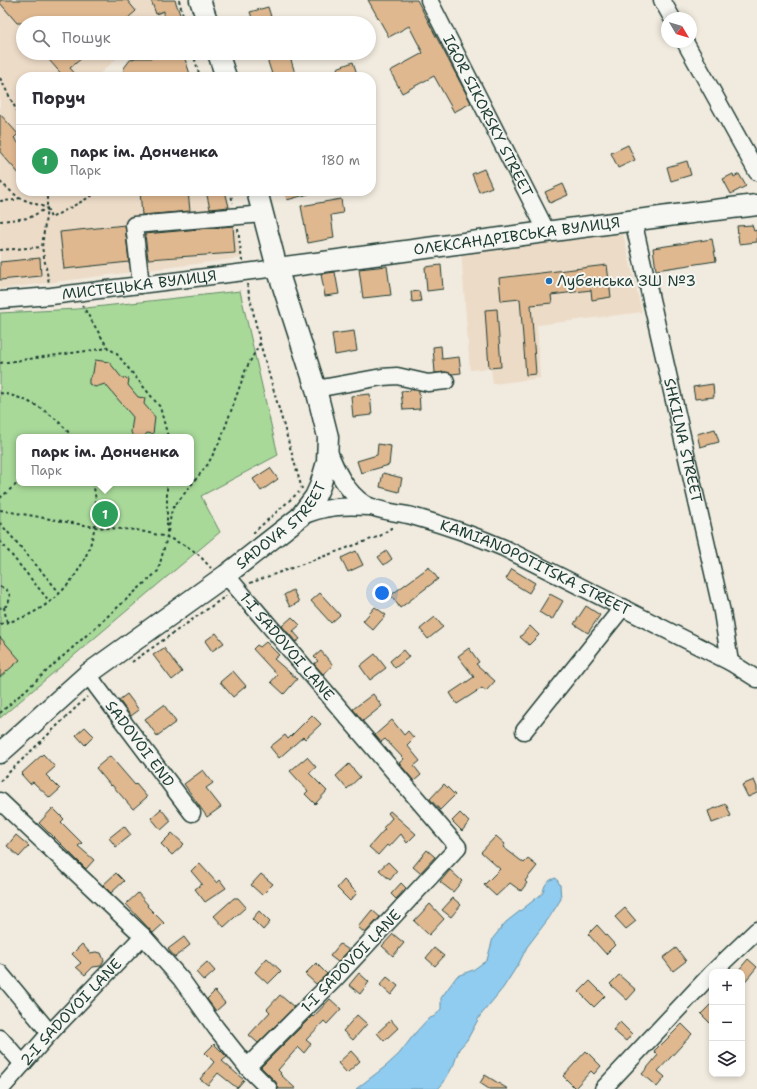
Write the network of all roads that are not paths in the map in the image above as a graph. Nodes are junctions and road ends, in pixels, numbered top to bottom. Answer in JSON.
{"nodes":[{"id":1,"x":200,"y":0,"type":"edge"},
{"id":2,"x":429,"y":0,"type":"edge"},
{"id":3,"x":662,"y":0,"type":"edge"},
{"id":4,"x":669,"y":12,"type":"edge"},
{"id":5,"x":206,"y":16,"type":"edge"},
{"id":6,"x":688,"y":48,"type":"edge"},
{"id":7,"x":220,"y":60,"type":"edge"},
{"id":8,"x":224,"y":72,"type":"edge"},
{"id":9,"x":757,"y":172,"type":"edge"},
{"id":10,"x":258,"y":196,"type":"edge"},
{"id":11,"x":757,"y":204,"type":"edge"},
{"id":12,"x":263,"y":214,"type":"junction"},
{"id":13,"x":633,"y":220,"type":"junction"},
{"id":14,"x":547,"y":232,"type":"junction"},
{"id":15,"x":277,"y":268,"type":"junction"},
{"id":16,"x":141,"y":284,"type":"junction"},
{"id":17,"x":0,"y":300,"type":"edge"},
{"id":18,"x":446,"y":381,"type":"dead end"},
{"id":19,"x":316,"y":389,"type":"junction"},
{"id":20,"x":328,"y":450,"type":"junction"},
{"id":21,"x":373,"y":507,"type":"junction"},
{"id":22,"x":300,"y":517,"type":"junction"},
{"id":23,"x":232,"y":582,"type":"junction"},
{"id":24,"x":623,"y":607,"type":"junction"},
{"id":25,"x":730,"y":662,"type":"junction"},
{"id":26,"x":757,"y":679,"type":"edge"},
{"id":27,"x":93,"y":680,"type":"junction"},
{"id":28,"x":524,"y":731,"type":"dead end"},
{"id":29,"x":0,"y":753,"type":"edge"},
{"id":30,"x":0,"y":801,"type":"edge"},
{"id":31,"x":192,"y":813,"type":"dead end"},
{"id":32,"x":757,"y":930,"type":"edge"},
{"id":33,"x":143,"y":936,"type":"junction"},
{"id":34,"x":717,"y":969,"type":"edge"},
{"id":35,"x":0,"y":973,"type":"edge"},
{"id":36,"x":709,"y":977,"type":"edge"},
{"id":37,"x":50,"y":1033,"type":"junction"},
{"id":38,"x":0,"y":1038,"type":"edge"},
{"id":39,"x":23,"y":1064,"type":"junction"},
{"id":40,"x":247,"y":1067,"type":"junction"},
{"id":41,"x":0,"y":1089,"type":"edge"},
{"id":42,"x":268,"y":1089,"type":"edge"},
{"id":43,"x":603,"y":1089,"type":"edge"}],
"edges":[{"from":1,"to":5,"type":"main road"},
{"from":2,"to":14,"type":"street","name":"IGOR SIKORSKY STREET"},
{"from":3,"to":4,"type":"street"},
{"from":6,"to":9,"type":"street"},
{"from":7,"to":8,"type":"main road"},
{"from":10,"to":12,"type":"main road","name":"SADOVA STREET"},
{"from":11,"to":13,"type":"main road","name":"ОЛЕКСАНДРІВСЬКА ВУЛИЦЯ"},
{"from":12,"to":15,"type":"main road","name":"SADOVA STREET"},
{"from":12,"to":16,"type":"street"},
{"from":13,"to":14,"type":"main road","name":"ОЛЕКСАНДРІВСЬКА ВУЛИЦЯ"},
{"from":13,"to":25,"type":"street","name":"SHKILNA STREET"},
{"from":14,"to":15,"type":"main road","name":"ОЛЕКСАНДРІВСЬКА ВУЛИЦЯ"},
{"from":15,"to":16,"type":"street","name":"МИСТЕЦЬКА ВУЛИЦЯ"},
{"from":15,"to":19,"type":"main road","name":"SADOVA STREET"},
{"from":16,"to":17,"type":"street","name":"МИСТЕЦЬКА ВУЛИЦЯ"},
{"from":18,"to":19,"type":"street"},
{"from":19,"to":20,"type":"main road","name":"SADOVA STREET"},
{"from":20,"to":21,"type":"street","name":"KAMIANOPOTITSKA STREET"},
{"from":20,"to":22,"type":"main road","name":"SADOVA STREET"},
{"from":21,"to":22,"type":"street"},
{"from":21,"to":24,"type":"street","name":"KAMIANOPOTITSKA STREET"},
{"from":22,"to":23,"type":"main road","name":"SADOVA STREET"},
{"from":23,"to":27,"type":"main road","name":"SADOVA STREET"},
{"from":23,"to":40,"type":"street","name":"1-I SADOVOI LANE"},
{"from":24,"to":25,"type":"street","name":"KAMIANOPOTITSKA STREET"},
{"from":24,"to":28,"type":"street"},
{"from":25,"to":26,"type":"street","name":"KAMIANOPOTITSKA STREET"},
{"from":27,"to":29,"type":"main road","name":"SADOVA STREET"},
{"from":27,"to":31,"type":"street","name":"SADOVOI END"},
{"from":30,"to":33,"type":"street"},
{"from":32,"to":34,"type":"street"},
{"from":33,"to":37,"type":"street","name":"2-I SADOVOI LANE"},
{"from":33,"to":40,"type":"street"},
{"from":35,"to":37,"type":"street"},
{"from":36,"to":43,"type":"street"},
{"from":37,"to":39,"type":"street","name":"2-I SADOVOI LANE"},
{"from":38,"to":39,"type":"street"},
{"from":39,"to":41,"type":"street","name":"2-I SADOVOI LANE"},
{"from":40,"to":42,"type":"street"}]}
